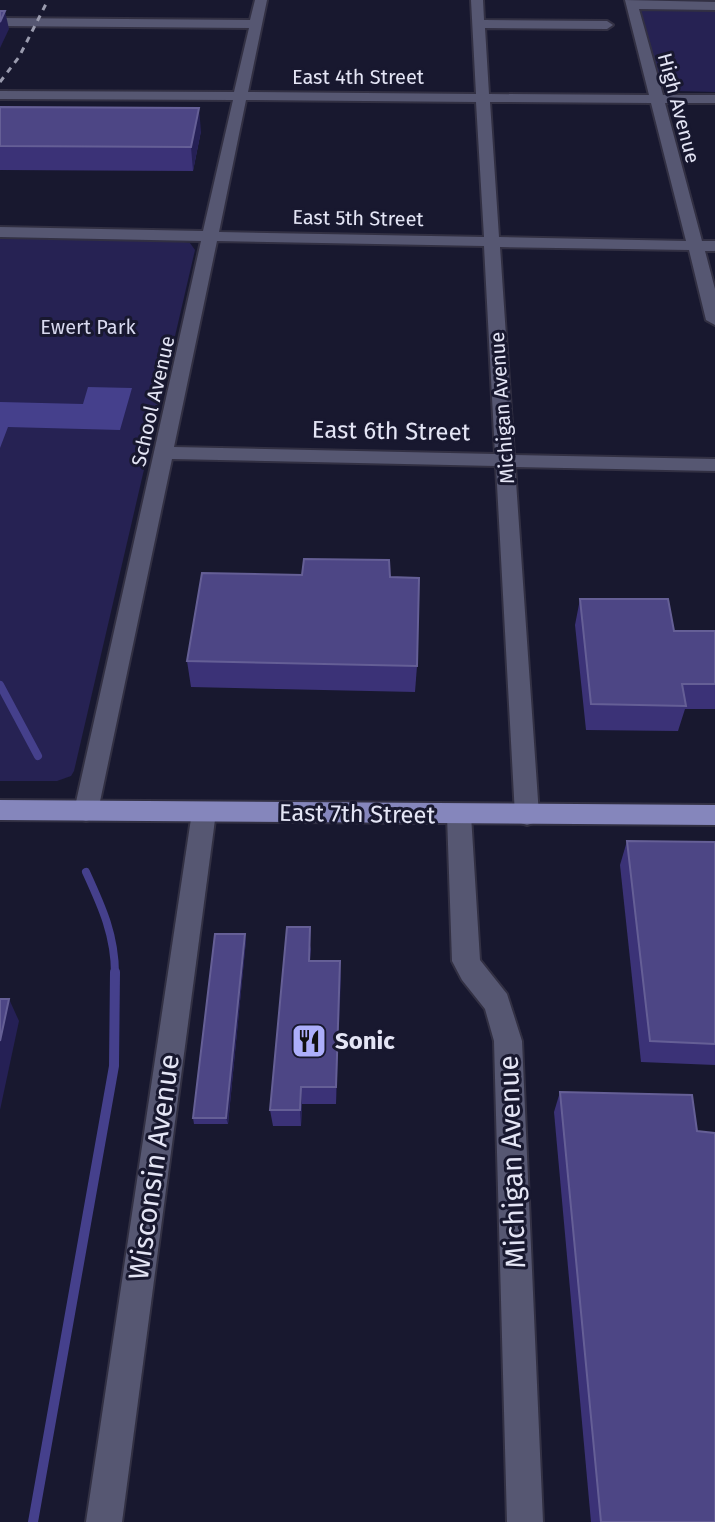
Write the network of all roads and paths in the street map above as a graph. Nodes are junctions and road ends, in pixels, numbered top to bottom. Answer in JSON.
{"nodes":[{"id":1,"x":261,"y":0,"type":"edge"},
{"id":2,"x":477,"y":0,"type":"edge"},
{"id":3,"x":631,"y":3,"type":"edge"},
{"id":4,"x":715,"y":6,"type":"edge"},
{"id":5,"x":0,"y":22,"type":"edge"},
{"id":6,"x":256,"y":24,"type":"junction"},
{"id":7,"x":480,"y":24,"type":"junction"},
{"id":8,"x":607,"y":25,"type":"dead end"},
{"id":9,"x":0,"y":95,"type":"edge"},
{"id":10,"x":241,"y":96,"type":"junction"},
{"id":11,"x":482,"y":98,"type":"junction"},
{"id":12,"x":656,"y":99,"type":"junction"},
{"id":13,"x":715,"y":99,"type":"edge"},
{"id":14,"x":0,"y":232,"type":"edge"},
{"id":15,"x":211,"y":235,"type":"junction"},
{"id":16,"x":491,"y":241,"type":"junction"},
{"id":17,"x":695,"y":245,"type":"junction"},
{"id":18,"x":715,"y":246,"type":"edge"},
{"id":19,"x":715,"y":320,"type":"edge"},
{"id":20,"x":163,"y":453,"type":"junction"},
{"id":21,"x":505,"y":460,"type":"junction"},
{"id":22,"x":715,"y":465,"type":"edge"},
{"id":23,"x":0,"y":810,"type":"edge"},
{"id":24,"x":86,"y":811,"type":"junction"},
{"id":25,"x":204,"y":812,"type":"junction"},
{"id":26,"x":459,"y":815,"type":"junction"},
{"id":27,"x":527,"y":815,"type":"junction"},
{"id":28,"x":715,"y":815,"type":"edge"},
{"id":29,"x":104,"y":1522,"type":"edge"},
{"id":30,"x":525,"y":1522,"type":"edge"}],
"edges":[{"from":1,"to":6,"type":"street","name":"School Avenue"},
{"from":2,"to":7,"type":"street","name":"Michigan Avenue"},
{"from":3,"to":4,"type":"street"},
{"from":3,"to":12,"type":"street","name":"High Avenue"},
{"from":5,"to":6,"type":"street"},
{"from":6,"to":10,"type":"street","name":"School Avenue"},
{"from":7,"to":8,"type":"street"},
{"from":7,"to":11,"type":"street","name":"Michigan Avenue"},
{"from":9,"to":10,"type":"street","name":"East 4th Street"},
{"from":10,"to":11,"type":"street","name":"East 4th Street"},
{"from":10,"to":15,"type":"street","name":"School Avenue"},
{"from":11,"to":12,"type":"street","name":"East 4th Street"},
{"from":11,"to":16,"type":"street","name":"Michigan Avenue"},
{"from":12,"to":13,"type":"street","name":"East 4th Street"},
{"from":12,"to":17,"type":"street","name":"High Avenue"},
{"from":14,"to":15,"type":"street","name":"East 5th Street"},
{"from":15,"to":16,"type":"street","name":"East 5th Street"},
{"from":15,"to":20,"type":"street","name":"School Avenue"},
{"from":16,"to":17,"type":"street","name":"East 5th Street"},
{"from":16,"to":21,"type":"street","name":"Michigan Avenue"},
{"from":17,"to":18,"type":"street","name":"East 5th Street"},
{"from":17,"to":19,"type":"street","name":"High Avenue"},
{"from":20,"to":21,"type":"street","name":"East 6th Street"},
{"from":20,"to":24,"type":"street","name":"School Avenue"},
{"from":21,"to":22,"type":"street","name":"East 6th Street"},
{"from":21,"to":27,"type":"street","name":"Michigan Avenue"},
{"from":23,"to":24,"type":"main road","name":"East 7th Street"},
{"from":24,"to":25,"type":"main road","name":"East 7th Street"},
{"from":25,"to":26,"type":"main road","name":"East 7th Street"},
{"from":25,"to":29,"type":"street","name":"Wisconsin Avenue"},
{"from":26,"to":27,"type":"main road","name":"East 7th Street"},
{"from":26,"to":30,"type":"street","name":"Michigan Avenue"},
{"from":27,"to":28,"type":"main road","name":"East 7th Street"}]}
